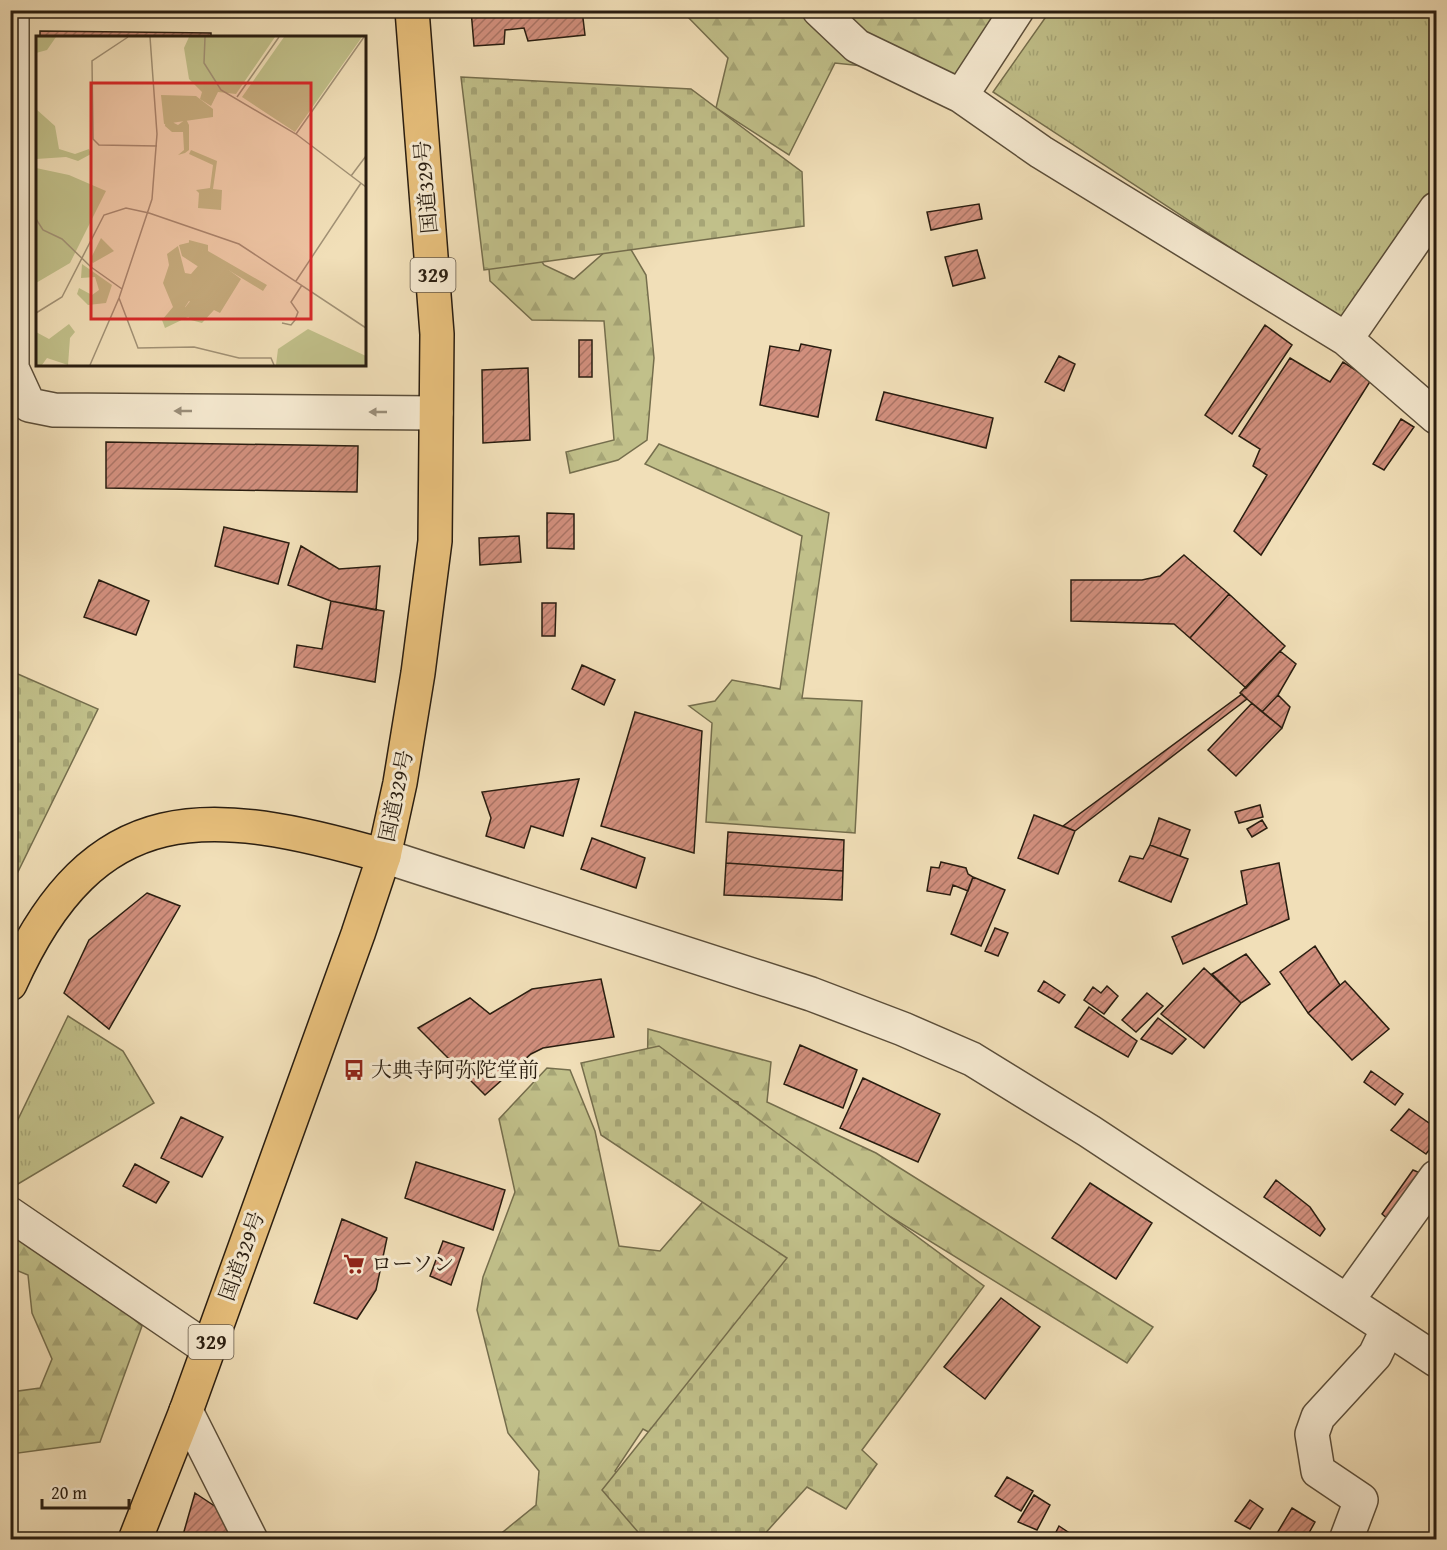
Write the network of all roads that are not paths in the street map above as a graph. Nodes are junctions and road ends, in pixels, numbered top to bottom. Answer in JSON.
{"nodes":[{"id":1,"x":12,"y":10,"type":"edge"},
{"id":2,"x":412,"y":10,"type":"edge"},
{"id":3,"x":819,"y":10,"type":"edge"},
{"id":4,"x":1017,"y":10,"type":"edge"},
{"id":5,"x":961,"y":96,"type":"junction"},
{"id":6,"x":1437,"y":209,"type":"edge"},
{"id":7,"x":1346,"y":339,"type":"junction"},
{"id":8,"x":436,"y":413,"type":"junction"},
{"id":9,"x":1437,"y":417,"type":"edge"},
{"id":10,"x":384,"y":856,"type":"junction"},
{"id":11,"x":10,"y":984,"type":"edge"},
{"id":12,"x":1437,"y":1177,"type":"edge"},
{"id":13,"x":10,"y":1214,"type":"edge"},
{"id":14,"x":1347,"y":1301,"type":"junction"},
{"id":15,"x":1388,"y":1328,"type":"junction"},
{"id":16,"x":208,"y":1349,"type":"junction"},
{"id":17,"x":1437,"y":1360,"type":"edge"},
{"id":18,"x":186,"y":1411,"type":"junction"},
{"id":19,"x":135,"y":1539,"type":"edge"},
{"id":20,"x":251,"y":1539,"type":"edge"},
{"id":21,"x":1346,"y":1539,"type":"edge"}],
"edges":[{"from":8,"to":1,"type":"street","one_way":true},
{"from":2,"to":8,"type":"main road","name":"国道329号","number":"329"},
{"from":3,"to":5,"type":"street"},
{"from":4,"to":5,"type":"street"},
{"from":5,"to":7,"type":"street"},
{"from":6,"to":7,"type":"street"},
{"from":7,"to":9,"type":"street"},
{"from":8,"to":10,"type":"main road","name":"国道329号","number":"329"},
{"from":10,"to":11,"type":"main road"},
{"from":10,"to":14,"type":"street"},
{"from":10,"to":16,"type":"main road","name":"国道329号","number":"329"},
{"from":12,"to":14,"type":"street"},
{"from":13,"to":16,"type":"street"},
{"from":14,"to":15,"type":"street"},
{"from":15,"to":17,"type":"street"},
{"from":15,"to":21,"type":"street"},
{"from":16,"to":18,"type":"main road","name":"国道329号","number":"329"},
{"from":18,"to":19,"type":"main road","name":"国道329号","number":"329"},
{"from":18,"to":20,"type":"street"}]}
